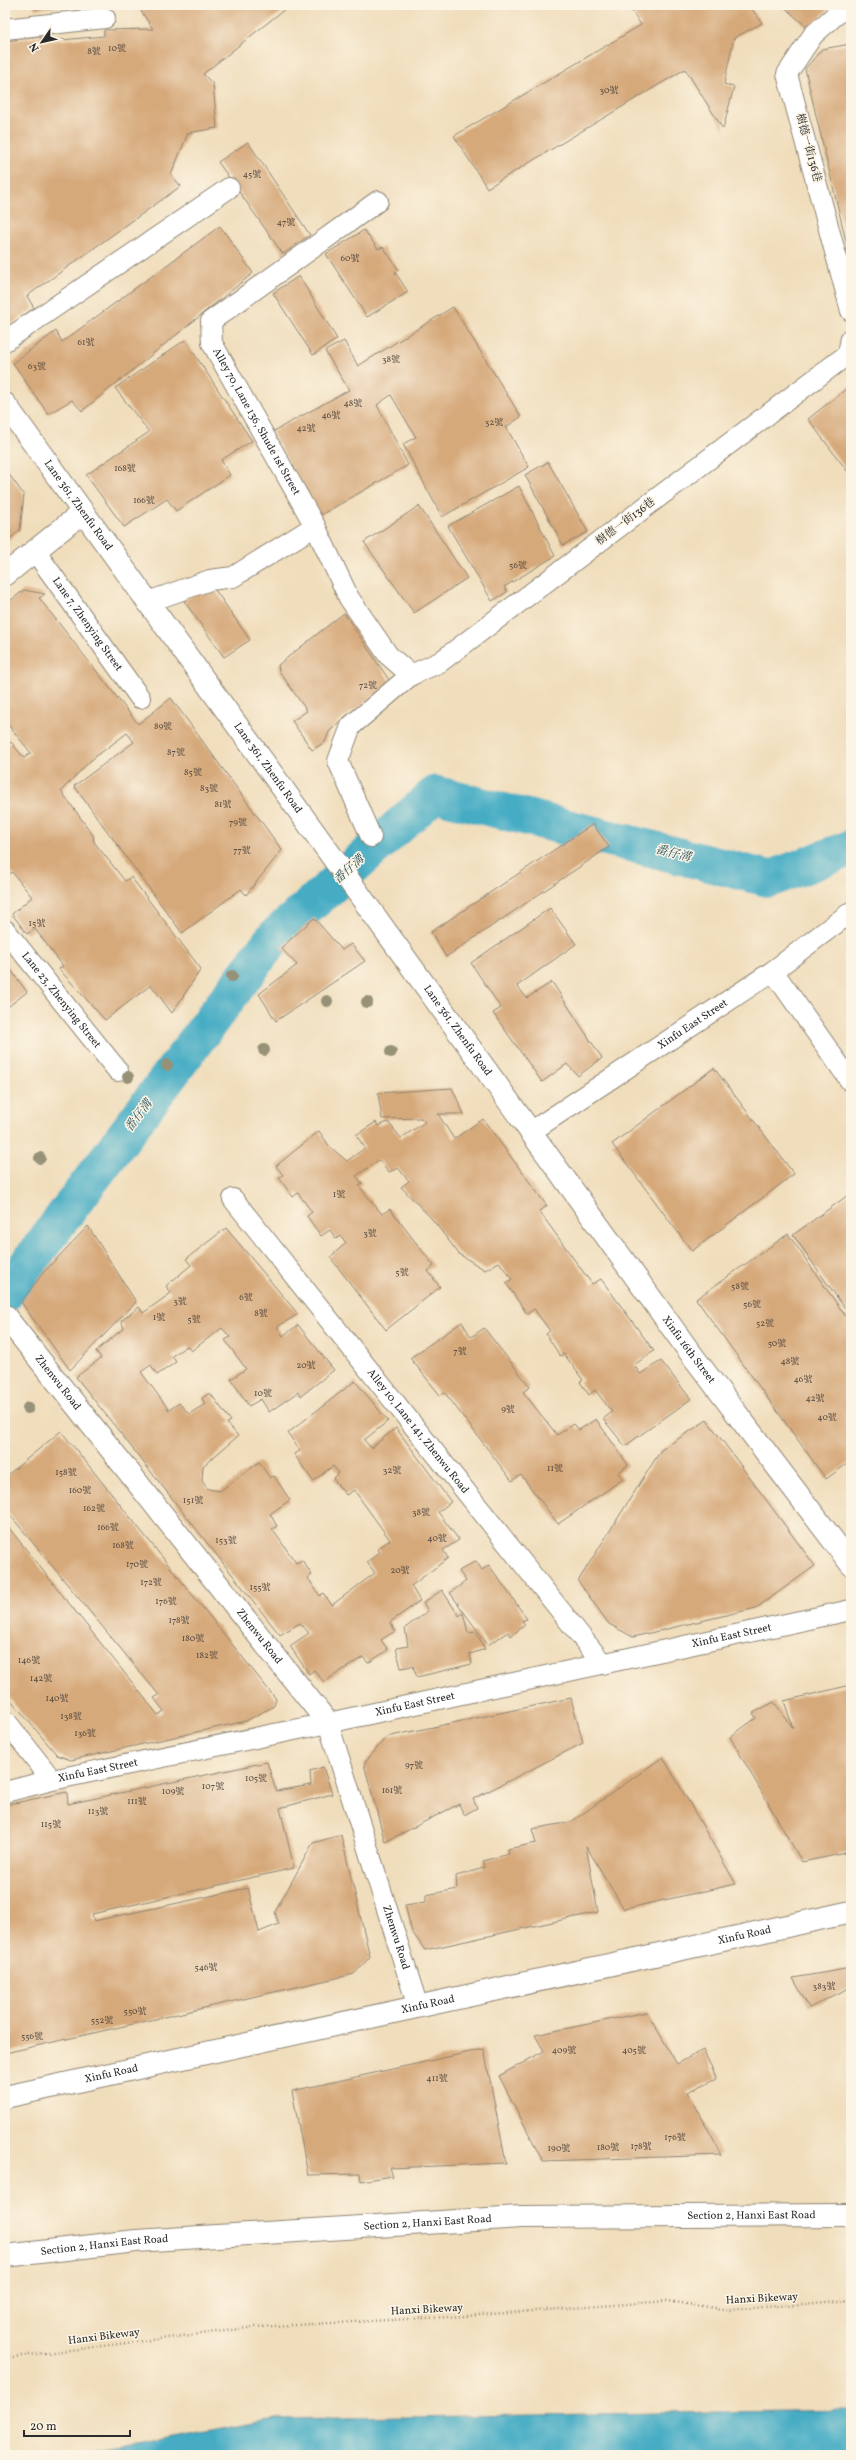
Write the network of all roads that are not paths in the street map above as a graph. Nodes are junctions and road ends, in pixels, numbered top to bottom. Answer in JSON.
{"nodes":[{"id":1,"x":847,"y":5,"type":"edge"},
{"id":2,"x":104,"y":18,"type":"dead end"},
{"id":3,"x":5,"y":29,"type":"edge"},
{"id":4,"x":229,"y":188,"type":"dead end"},
{"id":5,"x":378,"y":201,"type":"dead end"},
{"id":6,"x":851,"y":311,"type":"edge"},
{"id":7,"x":851,"y":338,"type":"edge"},
{"id":8,"x":5,"y":342,"type":"edge"},
{"id":9,"x":5,"y":404,"type":"edge"},
{"id":10,"x":82,"y":512,"type":"junction"},
{"id":11,"x":315,"y":526,"type":"junction"},
{"id":12,"x":35,"y":551,"type":"junction"},
{"id":13,"x":5,"y":575,"type":"edge"},
{"id":14,"x":148,"y":602,"type":"junction"},
{"id":15,"x":411,"y":675,"type":"junction"},
{"id":16,"x":140,"y":698,"type":"dead end"},
{"id":17,"x":371,"y":837,"type":"dead end"},
{"id":18,"x":851,"y":912,"type":"edge"},
{"id":19,"x":5,"y":930,"type":"edge"},
{"id":20,"x":773,"y":971,"type":"junction"},
{"id":21,"x":118,"y":1070,"type":"dead end"},
{"id":22,"x":851,"y":1082,"type":"edge"},
{"id":23,"x":532,"y":1132,"type":"junction"},
{"id":24,"x":233,"y":1199,"type":"dead end"},
{"id":25,"x":5,"y":1316,"type":"edge"},
{"id":26,"x":851,"y":1564,"type":"edge"},
{"id":27,"x":851,"y":1610,"type":"edge"},
{"id":28,"x":603,"y":1664,"type":"junction"},
{"id":29,"x":5,"y":1720,"type":"edge"},
{"id":30,"x":328,"y":1723,"type":"junction"},
{"id":31,"x":52,"y":1780,"type":"junction"},
{"id":32,"x":5,"y":1792,"type":"edge"},
{"id":33,"x":851,"y":1912,"type":"edge"},
{"id":34,"x":418,"y":2007,"type":"junction"},
{"id":35,"x":5,"y":2097,"type":"edge"},
{"id":36,"x":851,"y":2215,"type":"edge"},
{"id":37,"x":5,"y":2256,"type":"edge"}],
"edges":[{"from":1,"to":6,"type":"lane","name":"樹德一街136巷"},
{"from":2,"to":3,"type":"lane"},
{"from":4,"to":8,"type":"lane"},
{"from":5,"to":11,"type":"lane","name":"Alley 70, Lane 136, Shude 1st Street"},
{"from":7,"to":15,"type":"lane","name":"樹德一街136巷"},
{"from":9,"to":10,"type":"street","name":"Lane 361, Zhenfu Road"},
{"from":10,"to":12,"type":"street"},
{"from":10,"to":14,"type":"street","name":"Lane 361, Zhenfu Road"},
{"from":11,"to":14,"type":"lane"},
{"from":11,"to":15,"type":"lane","name":"Alley 70, Lane 136, Shude 1st Street"},
{"from":12,"to":13,"type":"street"},
{"from":12,"to":16,"type":"lane","name":"Lane 7, Zhenying Street"},
{"from":14,"to":23,"type":"street","name":"Lane 361, Zhenfu Road"},
{"from":15,"to":17,"type":"lane","name":"樹德一街136巷"},
{"from":18,"to":20,"type":"lane","name":"Xinfu East Street"},
{"from":19,"to":21,"type":"lane","name":"Lane 23, Zhenying Street"},
{"from":20,"to":22,"type":"lane"},
{"from":20,"to":23,"type":"lane","name":"Xinfu East Street"},
{"from":23,"to":26,"type":"street","name":"Xinfu 16th Street"},
{"from":24,"to":28,"type":"lane","name":"Alley 10, Lane 141, Zhenwu Road"},
{"from":25,"to":30,"type":"street","name":"Zhenwu Road"},
{"from":27,"to":28,"type":"lane","name":"Xinfu East Street"},
{"from":28,"to":30,"type":"lane","name":"Xinfu East Street"},
{"from":29,"to":31,"type":"lane","name":"Xinfu East Street"},
{"from":30,"to":31,"type":"lane","name":"Xinfu East Street"},
{"from":30,"to":34,"type":"lane","name":"Zhenwu Road"},
{"from":31,"to":32,"type":"lane"},
{"from":33,"to":34,"type":"street","name":"Xinfu Road"},
{"from":34,"to":35,"type":"street","name":"Xinfu Road"},
{"from":36,"to":37,"type":"street","name":"Section 2, Hanxi East Road"}]}
